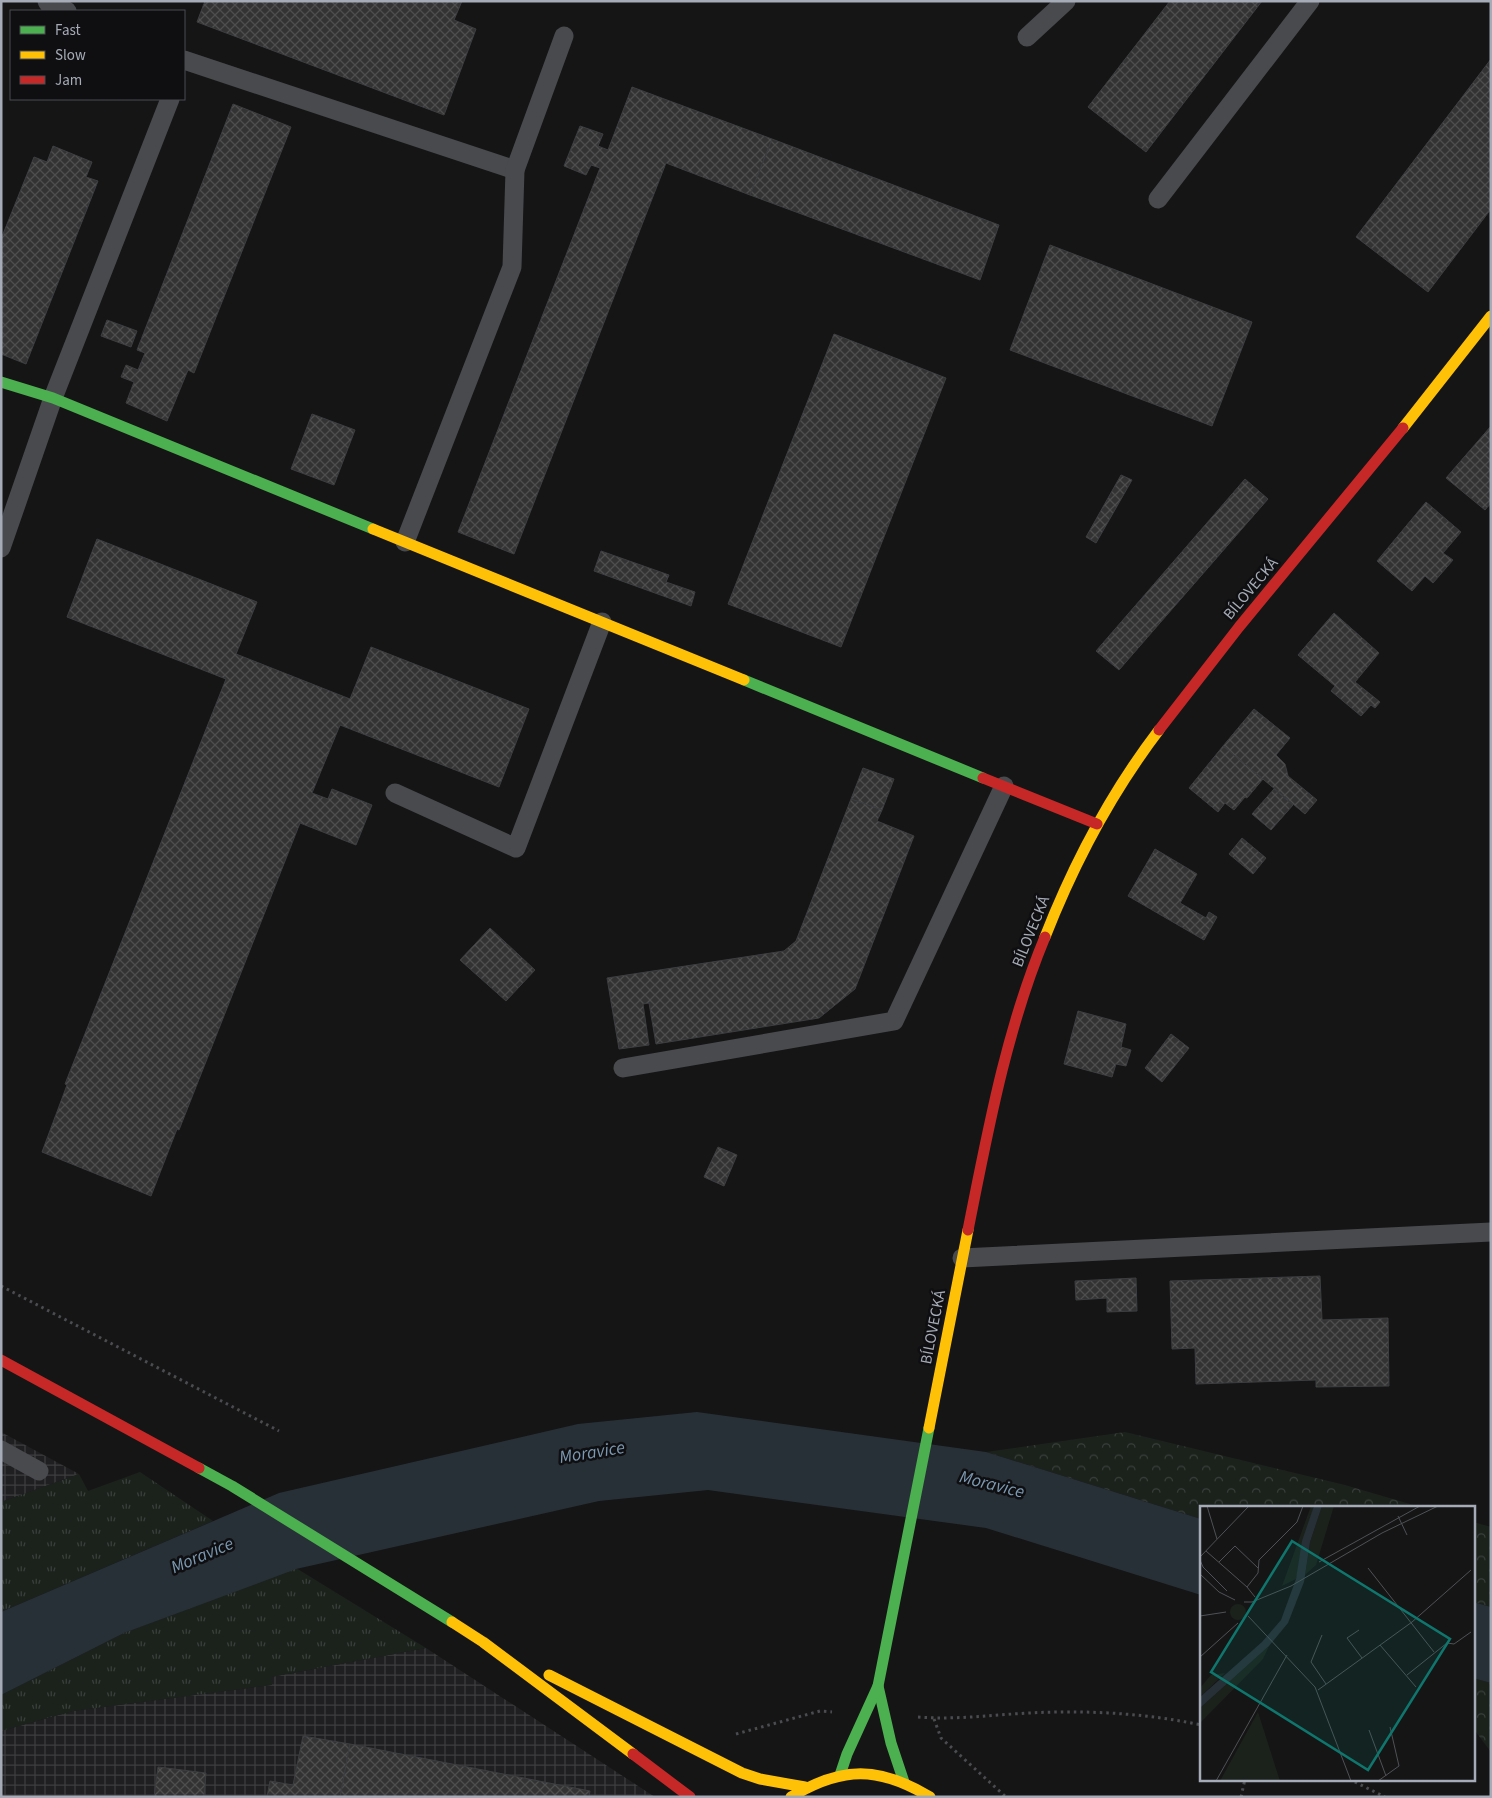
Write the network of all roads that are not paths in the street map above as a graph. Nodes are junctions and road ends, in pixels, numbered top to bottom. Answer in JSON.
{"nodes":[{"id":1,"x":47,"y":1,"type":"edge"},
{"id":2,"x":1066,"y":1,"type":"edge"},
{"id":3,"x":1310,"y":1,"type":"edge"},
{"id":4,"x":65,"y":10,"type":"edge"},
{"id":5,"x":564,"y":36,"type":"dead end"},
{"id":6,"x":1027,"y":37,"type":"dead end"},
{"id":7,"x":185,"y":61,"type":"edge"},
{"id":8,"x":170,"y":100,"type":"edge"},
{"id":9,"x":515,"y":170,"type":"junction"},
{"id":10,"x":1158,"y":199,"type":"dead end"},
{"id":11,"x":1491,"y":316,"type":"edge"},
{"id":12,"x":1,"y":382,"type":"edge"},
{"id":13,"x":53,"y":398,"type":"junction"},
{"id":14,"x":405,"y":542,"type":"junction"},
{"id":15,"x":1,"y":548,"type":"edge"},
{"id":16,"x":602,"y":622,"type":"junction"},
{"id":17,"x":1004,"y":786,"type":"junction"},
{"id":18,"x":395,"y":793,"type":"dead end"},
{"id":19,"x":1097,"y":824,"type":"junction"},
{"id":20,"x":623,"y":1068,"type":"dead end"},
{"id":21,"x":1491,"y":1232,"type":"edge"},
{"id":22,"x":962,"y":1258,"type":"junction"},
{"id":23,"x":1,"y":1360,"type":"edge"},
{"id":24,"x":1,"y":1450,"type":"edge"},
{"id":25,"x":39,"y":1471,"type":"dead end"},
{"id":26,"x":483,"y":1642,"type":"junction"},
{"id":27,"x":878,"y":1686,"type":"junction"},
{"id":28,"x":840,"y":1775,"type":"junction"},
{"id":29,"x":904,"y":1782,"type":"junction"},
{"id":30,"x":805,"y":1787,"type":"junction"},
{"id":31,"x":690,"y":1797,"type":"edge"},
{"id":32,"x":791,"y":1797,"type":"edge"},
{"id":33,"x":930,"y":1797,"type":"edge"}],
"edges":[{"from":1,"to":4,"type":"lane"},
{"from":2,"to":6,"type":"lane"},
{"from":3,"to":10,"type":"lane"},
{"from":5,"to":9,"type":"lane"},
{"from":7,"to":9,"type":"lane"},
{"from":8,"to":13,"type":"lane"},
{"from":9,"to":14,"type":"lane"},
{"from":11,"to":19,"type":"main road","name":"BÍLOVECKÁ"},
{"from":12,"to":13,"type":"main road"},
{"from":13,"to":14,"type":"main road"},
{"from":13,"to":15,"type":"lane"},
{"from":14,"to":16,"type":"main road"},
{"from":16,"to":17,"type":"main road"},
{"from":16,"to":18,"type":"lane"},
{"from":17,"to":19,"type":"main road"},
{"from":17,"to":20,"type":"lane"},
{"from":19,"to":22,"type":"main road","name":"BÍLOVECKÁ"},
{"from":21,"to":22,"type":"lane"},
{"from":22,"to":27,"type":"main road","name":"BÍLOVECKÁ"},
{"from":23,"to":26,"type":"main road"},
{"from":24,"to":25,"type":"lane"},
{"from":26,"to":30,"type":"main road"},
{"from":26,"to":31,"type":"main road"},
{"from":27,"to":28,"type":"main road"},
{"from":27,"to":29,"type":"main road"},
{"from":28,"to":29,"type":"main road"},
{"from":28,"to":30,"type":"main road"},
{"from":29,"to":33,"type":"main road"},
{"from":30,"to":32,"type":"main road"}]}
